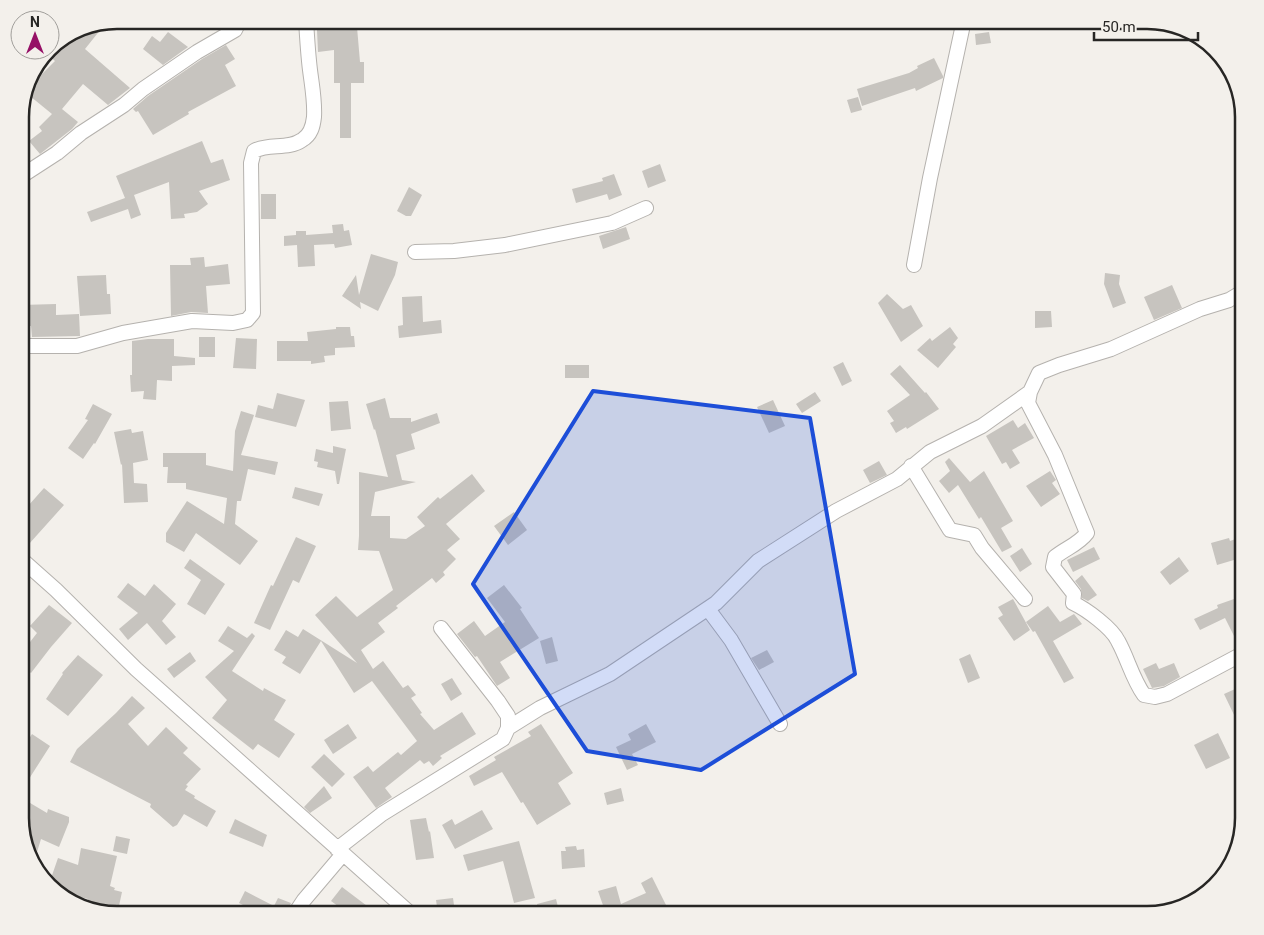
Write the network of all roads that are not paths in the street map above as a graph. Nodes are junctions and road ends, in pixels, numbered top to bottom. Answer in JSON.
{"nodes":[{"id":1,"x":236,"y":29,"type":"edge"},
{"id":2,"x":307,"y":29,"type":"edge"},
{"id":3,"x":962,"y":29,"type":"edge"},
{"id":4,"x":29,"y":171,"type":"edge"},
{"id":5,"x":646,"y":208,"type":"dead end"},
{"id":6,"x":415,"y":252,"type":"dead end"},
{"id":7,"x":914,"y":266,"type":"dead end"},
{"id":8,"x":1235,"y":297,"type":"edge"},
{"id":9,"x":29,"y":346,"type":"edge"},
{"id":10,"x":1030,"y":392,"type":"junction"},
{"id":11,"x":911,"y":466,"type":"junction"},
{"id":12,"x":29,"y":566,"type":"edge"},
{"id":13,"x":1025,"y":599,"type":"dead end"},
{"id":14,"x":708,"y":609,"type":"junction"},
{"id":15,"x":442,"y":628,"type":"dead end"},
{"id":16,"x":1235,"y":658,"type":"edge"},
{"id":17,"x":780,"y":724,"type":"dead end"},
{"id":18,"x":508,"y":728,"type":"junction"},
{"id":19,"x":340,"y":852,"type":"junction"},
{"id":20,"x":300,"y":906,"type":"edge"},
{"id":21,"x":402,"y":906,"type":"edge"}],
"edges":[{"from":1,"to":4,"type":"street"},
{"from":2,"to":9,"type":"street"},
{"from":3,"to":7,"type":"street"},
{"from":5,"to":6,"type":"street"},
{"from":8,"to":10,"type":"street"},
{"from":10,"to":11,"type":"street"},
{"from":10,"to":16,"type":"street"},
{"from":11,"to":13,"type":"street"},
{"from":11,"to":14,"type":"street"},
{"from":12,"to":19,"type":"street"},
{"from":14,"to":17,"type":"street"},
{"from":14,"to":18,"type":"street"},
{"from":15,"to":18,"type":"street"},
{"from":18,"to":19,"type":"street"},
{"from":19,"to":20,"type":"street"},
{"from":19,"to":21,"type":"street"}]}
